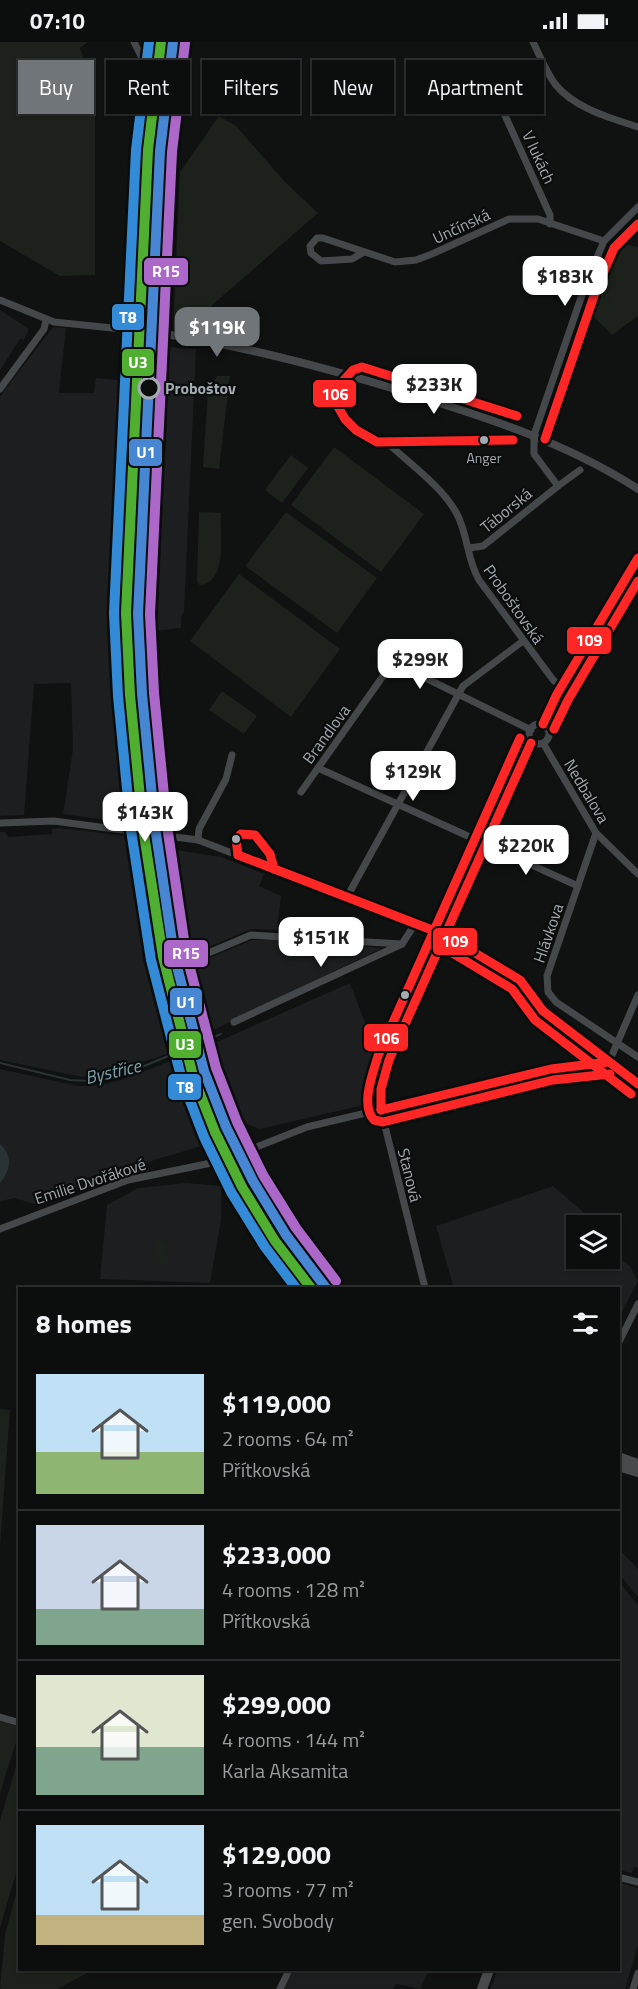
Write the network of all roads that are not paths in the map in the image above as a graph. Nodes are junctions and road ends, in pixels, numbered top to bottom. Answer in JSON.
{"nodes":[{"id":1,"x":134,"y":42,"type":"edge"},
{"id":2,"x":150,"y":42,"type":"edge"},
{"id":3,"x":533,"y":42,"type":"edge"},
{"id":4,"x":143,"y":60,"type":"edge"},
{"id":5,"x":146,"y":60,"type":"edge"},
{"id":6,"x":143,"y":114,"type":"edge"},
{"id":7,"x":504,"y":114,"type":"edge"},
{"id":8,"x":638,"y":127,"type":"edge"},
{"id":9,"x":638,"y":207,"type":"edge"},
{"id":10,"x":550,"y":224,"type":"junction"},
{"id":11,"x":604,"y":241,"type":"junction"},
{"id":12,"x":364,"y":252,"type":"junction"},
{"id":13,"x":0,"y":300,"type":"edge"},
{"id":14,"x":46,"y":320,"type":"junction"},
{"id":15,"x":135,"y":329,"type":"junction"},
{"id":16,"x":151,"y":332,"type":"joint"},
{"id":17,"x":0,"y":389,"type":"edge"},
{"id":18,"x":534,"y":435,"type":"junction"},
{"id":19,"x":392,"y":447,"type":"dead end"},
{"id":20,"x":580,"y":470,"type":"dead end"},
{"id":21,"x":558,"y":486,"type":"junction"},
{"id":22,"x":638,"y":489,"type":"edge"},
{"id":23,"x":469,"y":548,"type":"junction"},
{"id":24,"x":638,"y":558,"type":"edge"},
{"id":25,"x":523,"y":641,"type":"junction"},
{"id":26,"x":562,"y":685,"type":"junction"},
{"id":27,"x":458,"y":695,"type":"junction"},
{"id":28,"x":543,"y":724,"type":"junction"},
{"id":29,"x":531,"y":730,"type":"junction"},
{"id":30,"x":531,"y":743,"type":"junction"},
{"id":31,"x":543,"y":743,"type":"junction"},
{"id":32,"x":232,"y":755,"type":"dead end"},
{"id":33,"x":318,"y":768,"type":"junction"},
{"id":34,"x":301,"y":792,"type":"dead end"},
{"id":35,"x":397,"y":805,"type":"junction"},
{"id":36,"x":0,"y":823,"type":"edge"},
{"id":37,"x":596,"y":834,"type":"junction"},
{"id":38,"x":198,"y":840,"type":"junction"},
{"id":39,"x":485,"y":845,"type":"junction"},
{"id":40,"x":638,"y":874,"type":"edge"},
{"id":41,"x":578,"y":886,"type":"junction"},
{"id":42,"x":347,"y":897,"type":"junction"},
{"id":43,"x":415,"y":924,"type":"junction"},
{"id":44,"x":445,"y":935,"type":"junction"},
{"id":45,"x":402,"y":944,"type":"junction"},
{"id":46,"x":187,"y":962,"type":"dead end"},
{"id":47,"x":638,"y":994,"type":"edge"},
{"id":48,"x":234,"y":1022,"type":"dead end"},
{"id":49,"x":618,"y":1044,"type":"junction"},
{"id":50,"x":638,"y":1057,"type":"edge"},
{"id":51,"x":609,"y":1062,"type":"junction"},
{"id":52,"x":638,"y":1084,"type":"edge"},
{"id":53,"x":381,"y":1110,"type":"junction"},
{"id":54,"x":0,"y":1229,"type":"edge"},
{"id":55,"x":425,"y":1287,"type":"edge"},
{"id":56,"x":638,"y":1304,"type":"edge"},
{"id":57,"x":620,"y":1340,"type":"edge"},
{"id":58,"x":620,"y":1458,"type":"edge"},
{"id":59,"x":638,"y":1464,"type":"edge"},
{"id":60,"x":620,"y":1468,"type":"edge"},
{"id":61,"x":638,"y":1473,"type":"edge"},
{"id":62,"x":0,"y":1716,"type":"edge"},
{"id":63,"x":18,"y":1722,"type":"edge"},
{"id":64,"x":620,"y":1878,"type":"edge"},
{"id":65,"x":638,"y":1882,"type":"edge"},
{"id":66,"x":289,"y":1971,"type":"edge"},
{"id":67,"x":489,"y":1971,"type":"edge"},
{"id":68,"x":638,"y":1972,"type":"edge"},
{"id":69,"x":280,"y":1989,"type":"edge"},
{"id":70,"x":482,"y":1989,"type":"edge"},
{"id":71,"x":633,"y":1989,"type":"edge"}],
"edges":[{"from":1,"to":4,"type":"street"},
{"from":2,"to":5,"type":"street"},
{"from":3,"to":8,"type":"street"},
{"from":6,"to":15,"type":"street"},
{"from":7,"to":10,"type":"street","name":"V lukách"},
{"from":9,"to":11,"type":"street"},
{"from":10,"to":11,"type":"street","name":"Unčínská"},
{"from":10,"to":12,"type":"street","name":"Unčínská"},
{"from":11,"to":18,"type":"street"},
{"from":12,"to":12,"type":"street","name":"Unčínská"},
{"from":13,"to":14,"type":"street"},
{"from":14,"to":15,"type":"street"},
{"from":14,"to":17,"type":"street"},
{"from":15,"to":16,"type":"street"},
{"from":16,"to":18,"type":"street"},
{"from":18,"to":21,"type":"street"},
{"from":18,"to":22,"type":"street"},
{"from":19,"to":23,"type":"street","name":"Proboštovská"},
{"from":20,"to":21,"type":"street","name":"Táborská"},
{"from":21,"to":23,"type":"street","name":"Táborská"},
{"from":23,"to":25,"type":"street","name":"Proboštovská"},
{"from":24,"to":26,"type":"street"},
{"from":25,"to":26,"type":"street","name":"Proboštovská"},
{"from":25,"to":27,"type":"street"},
{"from":26,"to":28,"type":"street"},
{"from":27,"to":29,"type":"street"},
{"from":27,"to":33,"type":"street","name":"Brandlova"},
{"from":27,"to":35,"type":"street"},
{"from":28,"to":29,"type":"street"},
{"from":28,"to":31,"type":"street"},
{"from":29,"to":30,"type":"street"},
{"from":30,"to":31,"type":"street"},
{"from":30,"to":39,"type":"street","name":"Stanová"},
{"from":31,"to":37,"type":"street","name":"Nedbalova"},
{"from":32,"to":38,"type":"street"},
{"from":33,"to":34,"type":"street","name":"Brandlova"},
{"from":33,"to":35,"type":"street"},
{"from":35,"to":39,"type":"street"},
{"from":35,"to":42,"type":"street"},
{"from":36,"to":38,"type":"street"},
{"from":37,"to":40,"type":"street","name":"Nedbalova"},
{"from":37,"to":41,"type":"street","name":"Hlávkova"},
{"from":38,"to":42,"type":"street"},
{"from":39,"to":41,"type":"street"},
{"from":39,"to":44,"type":"street","name":"Stanová"},
{"from":41,"to":49,"type":"street","name":"Hlávkova"},
{"from":42,"to":43,"type":"street"},
{"from":43,"to":44,"type":"street"},
{"from":43,"to":45,"type":"street"},
{"from":44,"to":51,"type":"street"},
{"from":44,"to":53,"type":"street","name":"Stanová"},
{"from":45,"to":46,"type":"street"},
{"from":45,"to":48,"type":"street"},
{"from":47,"to":49,"type":"street"},
{"from":49,"to":50,"type":"street","name":"Hlávkova"},
{"from":49,"to":51,"type":"street"},
{"from":51,"to":52,"type":"street"},
{"from":51,"to":53,"type":"street","name":"Emilie Dvořákové"},
{"from":53,"to":54,"type":"street","name":"Emilie Dvořákové"},
{"from":53,"to":55,"type":"street","name":"Stanová"},
{"from":56,"to":57,"type":"street"},
{"from":58,"to":59,"type":"main road"},
{"from":60,"to":61,"type":"main road"},
{"from":62,"to":63,"type":"street"},
{"from":64,"to":65,"type":"street"},
{"from":66,"to":69,"type":"street"},
{"from":67,"to":70,"type":"main road"},
{"from":68,"to":71,"type":"street"}]}
